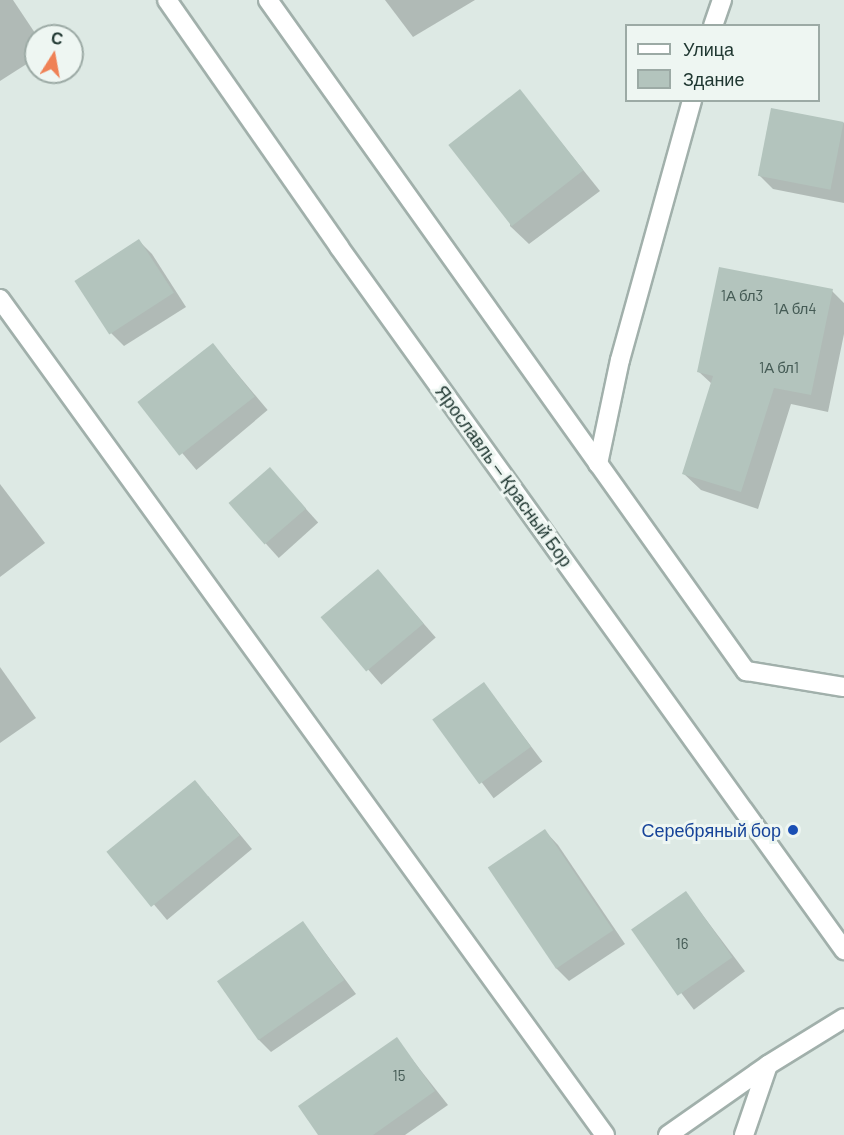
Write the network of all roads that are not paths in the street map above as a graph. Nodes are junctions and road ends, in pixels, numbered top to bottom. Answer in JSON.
{"nodes":[{"id":1,"x":167,"y":0,"type":"edge"},
{"id":2,"x":268,"y":0,"type":"edge"},
{"id":3,"x":722,"y":0,"type":"edge"},
{"id":4,"x":714,"y":24,"type":"edge"},
{"id":5,"x":691,"y":102,"type":"edge"},
{"id":6,"x":0,"y":299,"type":"edge"},
{"id":7,"x":598,"y":464,"type":"junction"},
{"id":8,"x":844,"y":687,"type":"edge"},
{"id":9,"x":844,"y":950,"type":"edge"},
{"id":10,"x":844,"y":1018,"type":"edge"},
{"id":11,"x":768,"y":1065,"type":"junction"},
{"id":12,"x":605,"y":1135,"type":"edge"},
{"id":13,"x":668,"y":1135,"type":"edge"},
{"id":14,"x":744,"y":1135,"type":"edge"}],
"edges":[{"from":1,"to":9,"type":"street","name":"Ярославль — Красный Бор"},
{"from":2,"to":7,"type":"street"},
{"from":3,"to":4,"type":"street"},
{"from":5,"to":7,"type":"street"},
{"from":6,"to":12,"type":"street"},
{"from":7,"to":8,"type":"street"},
{"from":10,"to":11,"type":"street"},
{"from":11,"to":13,"type":"street"},
{"from":11,"to":14,"type":"street"}]}
